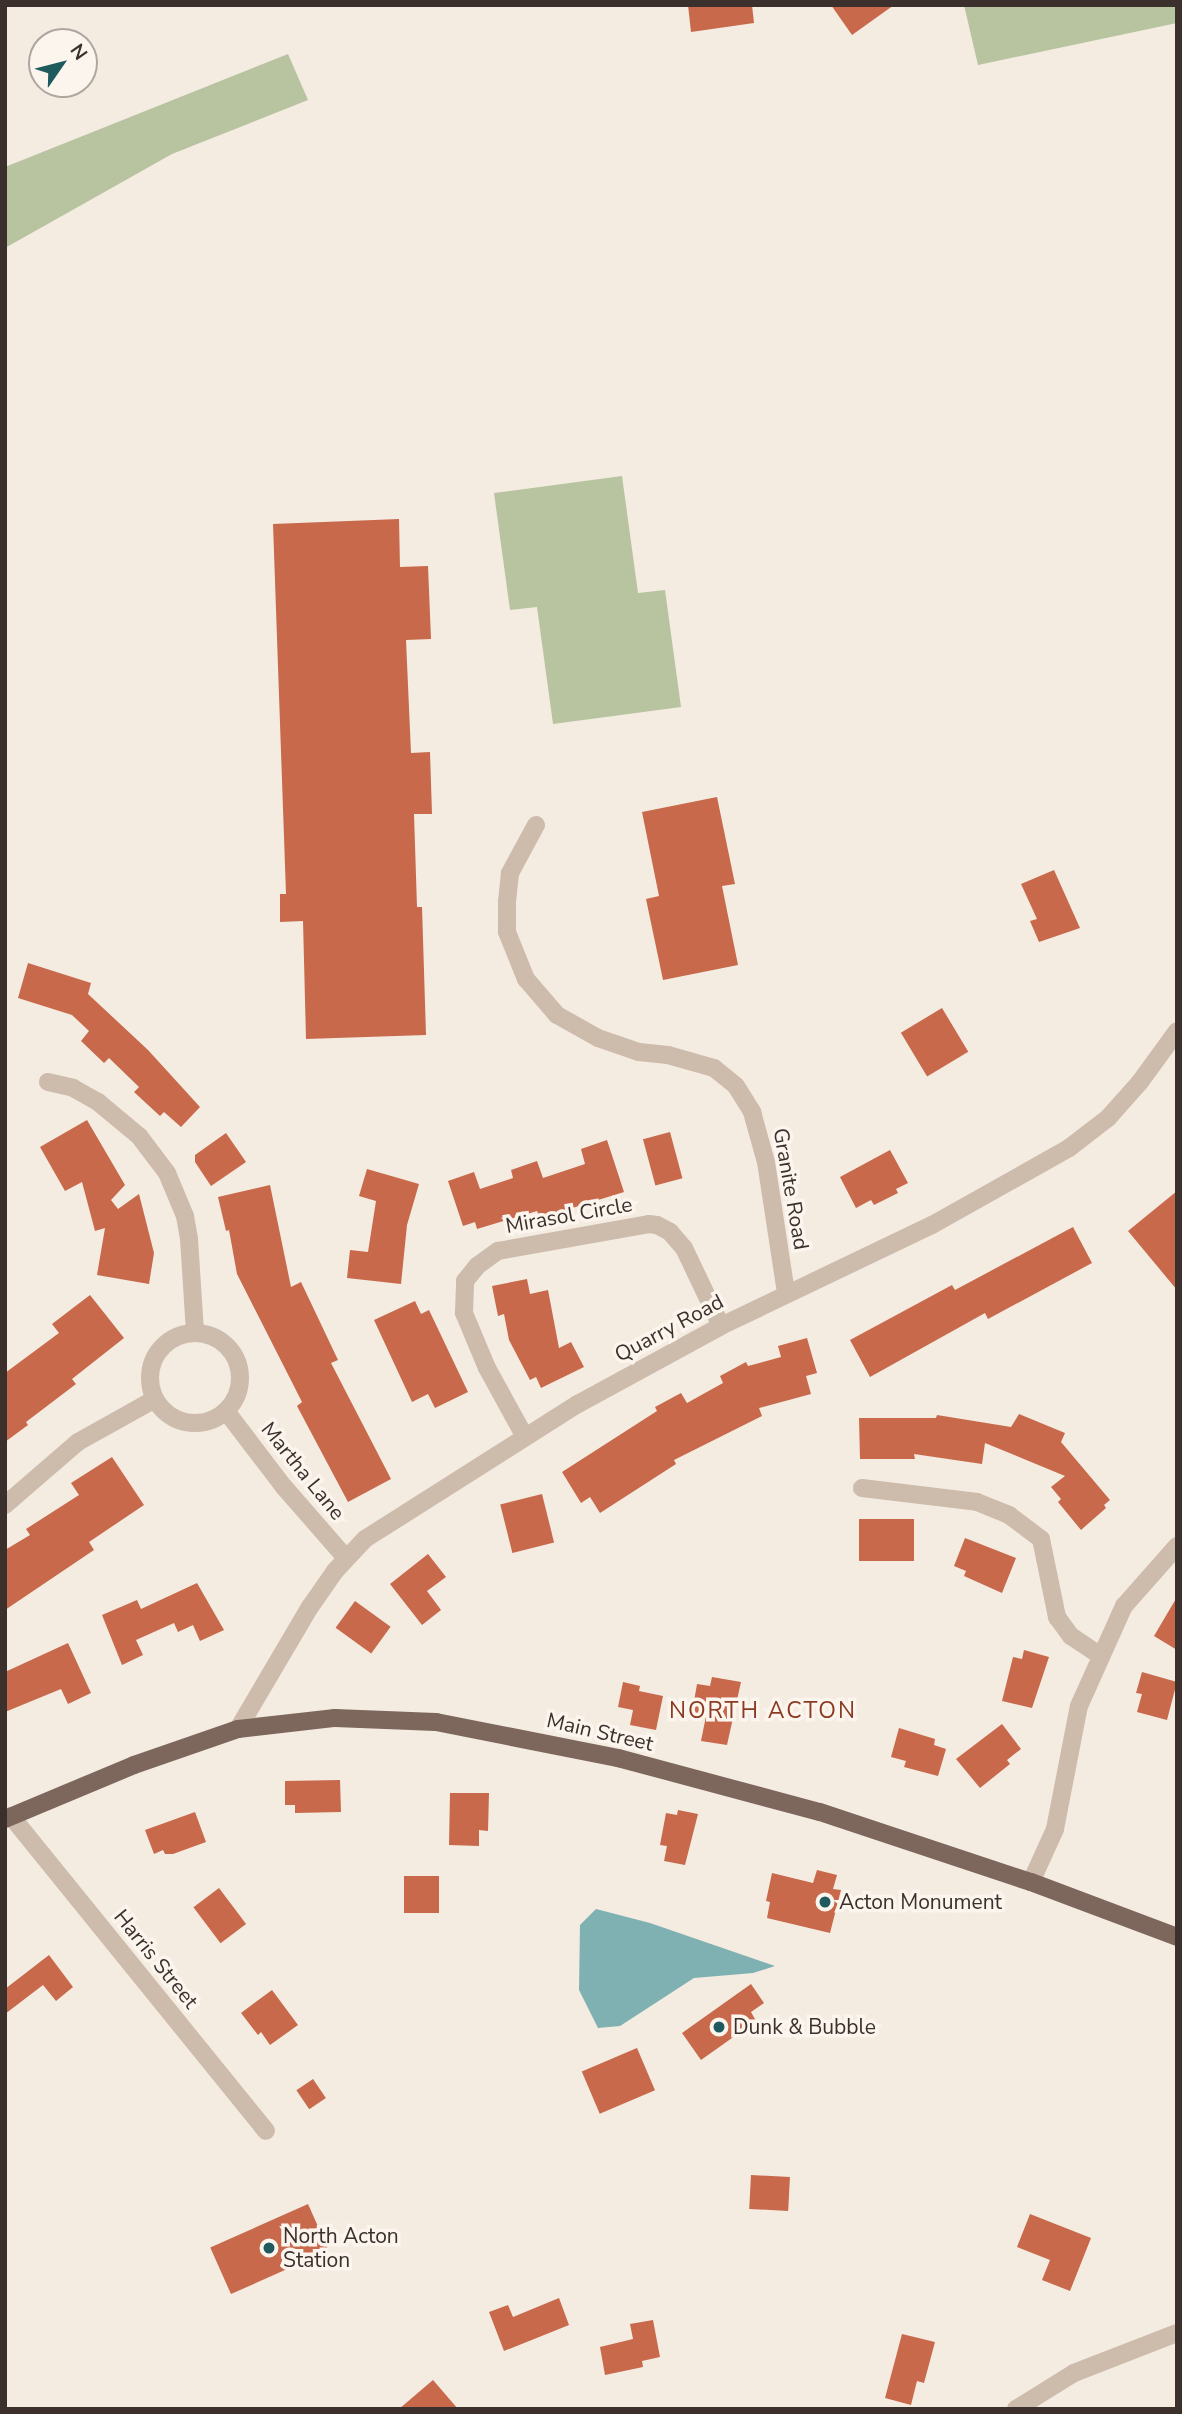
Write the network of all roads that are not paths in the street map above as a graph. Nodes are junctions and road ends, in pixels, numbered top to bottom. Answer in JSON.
{"nodes":[{"id":1,"x":536,"y":825,"type":"dead end"},
{"id":2,"x":1177,"y":1031,"type":"edge"},
{"id":3,"x":48,"y":1083,"type":"dead end"},
{"id":4,"x":786,"y":1293,"type":"junction"},
{"id":5,"x":721,"y":1326,"type":"junction"},
{"id":6,"x":195,"y":1333,"type":"junction"},
{"id":7,"x":155,"y":1399,"type":"junction"},
{"id":8,"x":226,"y":1411,"type":"junction"},
{"id":9,"x":525,"y":1437,"type":"junction"},
{"id":10,"x":862,"y":1488,"type":"dead end"},
{"id":11,"x":5,"y":1505,"type":"edge"},
{"id":12,"x":1177,"y":1546,"type":"edge"},
{"id":13,"x":346,"y":1558,"type":"junction"},
{"id":14,"x":1101,"y":1656,"type":"junction"},
{"id":15,"x":238,"y":1729,"type":"junction"},
{"id":16,"x":8,"y":1817,"type":"edge"},
{"id":17,"x":1031,"y":1882,"type":"junction"},
{"id":18,"x":1177,"y":1937,"type":"edge"},
{"id":19,"x":266,"y":2131,"type":"dead end"},
{"id":20,"x":1177,"y":2333,"type":"edge"},
{"id":21,"x":1016,"y":2409,"type":"edge"}],
"edges":[{"from":1,"to":4,"type":"street","name":"Granite Road"},
{"from":2,"to":4,"type":"street","name":"Quarry Road"},
{"from":3,"to":6,"type":"street"},
{"from":4,"to":5,"type":"street","name":"Quarry Road"},
{"from":5,"to":9,"type":"street","name":"Quarry Road"},
{"from":5,"to":9,"type":"street","name":"Mirasol Circle"},
{"from":6,"to":7,"type":"street"},
{"from":6,"to":8,"type":"street"},
{"from":7,"to":8,"type":"street"},
{"from":7,"to":11,"type":"street"},
{"from":8,"to":13,"type":"street","name":"Martha Lane"},
{"from":9,"to":13,"type":"street","name":"Quarry Road"},
{"from":10,"to":14,"type":"street"},
{"from":12,"to":14,"type":"street"},
{"from":13,"to":15,"type":"street","name":"Quarry Road"},
{"from":14,"to":17,"type":"street"},
{"from":15,"to":16,"type":"main road","name":"Main Street"},
{"from":15,"to":17,"type":"main road","name":"Main Street"},
{"from":16,"to":19,"type":"street","name":"Harris Street"},
{"from":17,"to":18,"type":"main road","name":"Main Street"},
{"from":20,"to":21,"type":"street"}]}
